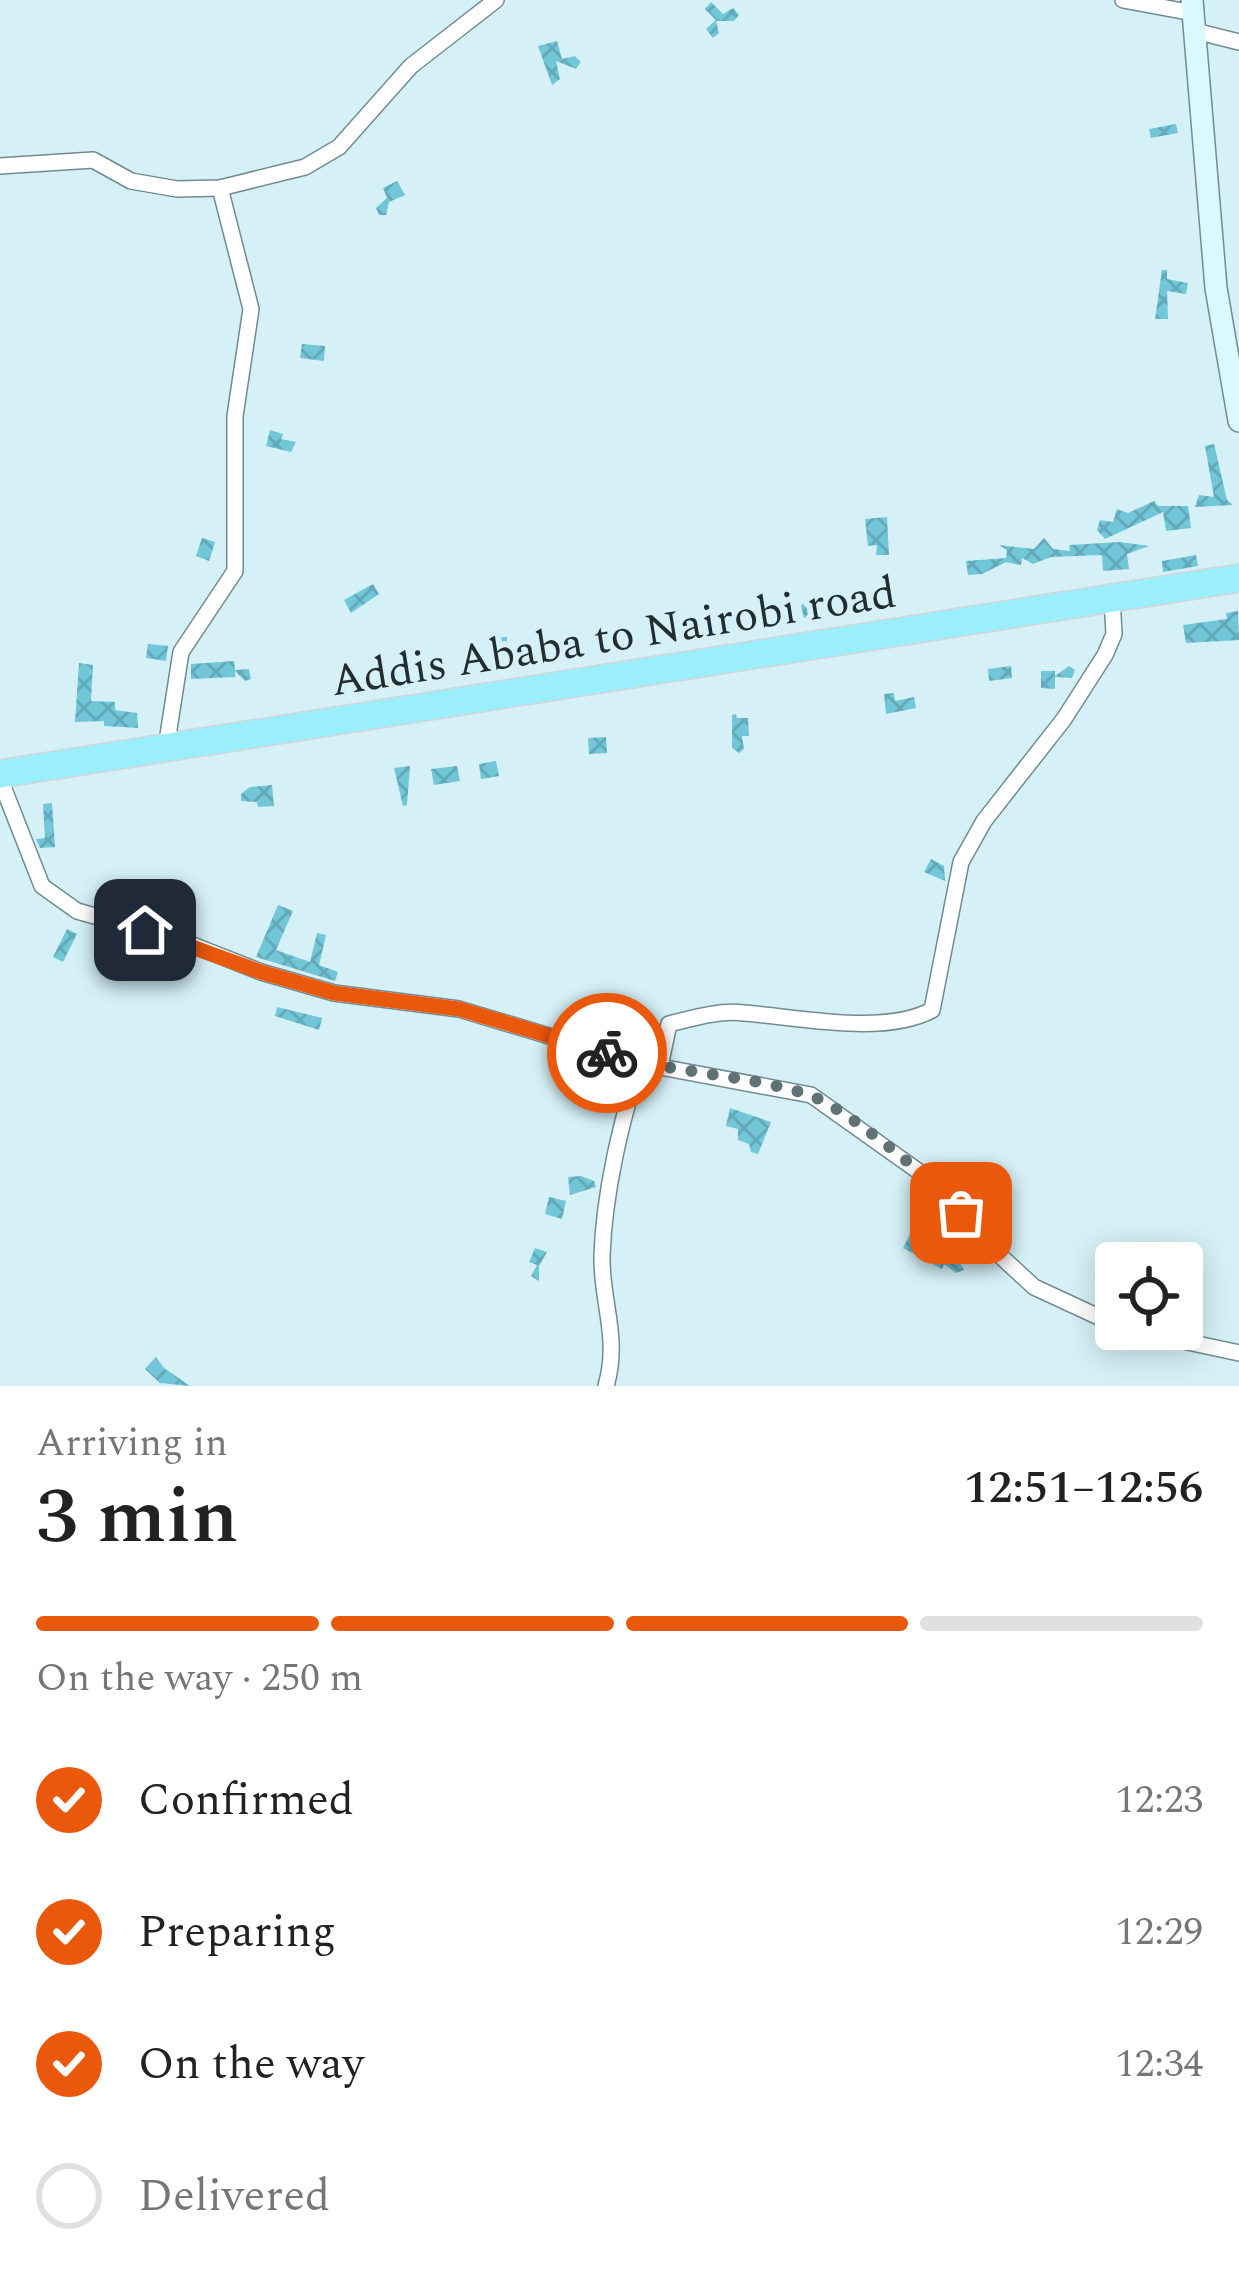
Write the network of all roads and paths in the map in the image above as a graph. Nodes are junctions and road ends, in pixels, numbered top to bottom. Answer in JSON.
{"nodes":[{"id":1,"x":496,"y":0,"type":"edge"},
{"id":2,"x":1123,"y":0,"type":"edge"},
{"id":3,"x":1193,"y":15,"type":"edge"},
{"id":4,"x":1239,"y":41,"type":"edge"},
{"id":5,"x":0,"y":166,"type":"edge"},
{"id":6,"x":220,"y":188,"type":"junction"},
{"id":7,"x":1239,"y":421,"type":"edge"},
{"id":8,"x":1239,"y":578,"type":"edge"},
{"id":9,"x":1112,"y":598,"type":"junction"},
{"id":10,"x":166,"y":748,"type":"junction"},
{"id":11,"x":0,"y":776,"type":"edge"},
{"id":12,"x":639,"y":1063,"type":"junction"},
{"id":13,"x":660,"y":1066,"type":"junction"},
{"id":14,"x":1095,"y":1315,"type":"edge"},
{"id":15,"x":1203,"y":1345,"type":"edge"},
{"id":16,"x":1239,"y":1353,"type":"edge"},
{"id":17,"x":606,"y":1386,"type":"edge"}],
"edges":[{"from":1,"to":6,"type":"street"},
{"from":2,"to":3,"type":"street"},
{"from":3,"to":4,"type":"street"},
{"from":3,"to":7,"type":"main road"},
{"from":5,"to":6,"type":"street"},
{"from":6,"to":10,"type":"street"},
{"from":8,"to":9,"type":"highway","name":"Addis Ababa to Nairobi road"},
{"from":9,"to":10,"type":"highway","name":"Addis Ababa to Nairobi road"},
{"from":9,"to":13,"type":"street"},
{"from":10,"to":11,"type":"highway","name":"Addis Ababa to Nairobi road"},
{"from":11,"to":12,"type":"street"},
{"from":12,"to":13,"type":"street"},
{"from":12,"to":17,"type":"street"},
{"from":13,"to":14,"type":"street"},
{"from":15,"to":16,"type":"street"}]}
